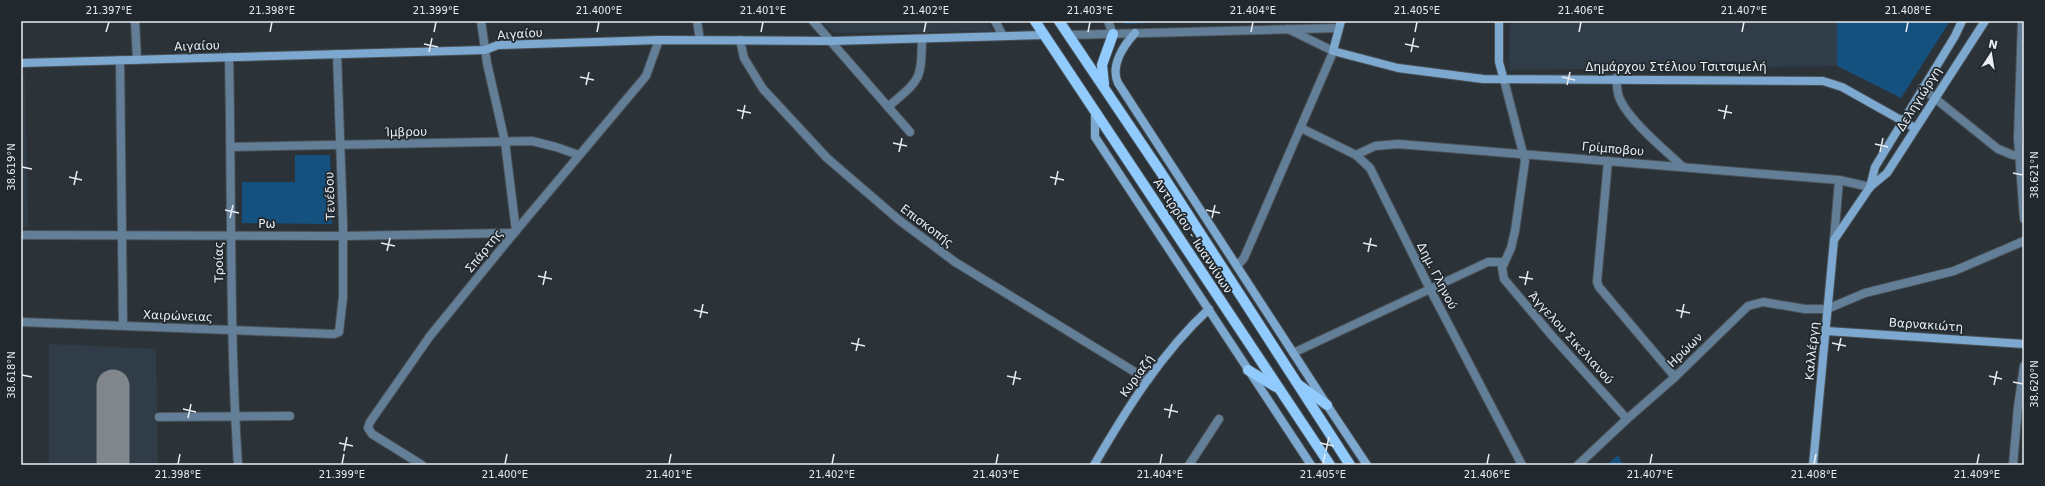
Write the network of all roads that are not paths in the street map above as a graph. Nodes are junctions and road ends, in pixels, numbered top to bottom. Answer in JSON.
{"nodes":[{"id":1,"x":135,"y":21,"type":"edge"},
{"id":2,"x":481,"y":21,"type":"edge"},
{"id":3,"x":697,"y":21,"type":"edge"},
{"id":4,"x":814,"y":21,"type":"edge"},
{"id":5,"x":995,"y":21,"type":"edge"},
{"id":6,"x":1035,"y":21,"type":"edge"},
{"id":7,"x":1059,"y":21,"type":"edge"},
{"id":8,"x":1108,"y":21,"type":"edge"},
{"id":9,"x":1499,"y":21,"type":"edge"},
{"id":10,"x":1962,"y":21,"type":"edge"},
{"id":11,"x":1984,"y":21,"type":"edge"},
{"id":12,"x":2022,"y":21,"type":"edge"},
{"id":13,"x":1340,"y":24,"type":"edge"},
{"id":14,"x":1288,"y":29,"type":"junction"},
{"id":15,"x":1135,"y":33,"type":"junction"},
{"id":16,"x":1113,"y":34,"type":"junction"},
{"id":17,"x":1044,"y":35,"type":"junction"},
{"id":18,"x":1068,"y":35,"type":"junction"},
{"id":19,"x":1003,"y":36,"type":"junction"},
{"id":20,"x":922,"y":39,"type":"junction"},
{"id":21,"x":659,"y":40,"type":"junction"},
{"id":22,"x":700,"y":40,"type":"junction"},
{"id":23,"x":740,"y":40,"type":"junction"},
{"id":24,"x":830,"y":41,"type":"junction"},
{"id":25,"x":485,"y":50,"type":"junction"},
{"id":26,"x":1333,"y":51,"type":"junction"},
{"id":27,"x":337,"y":54,"type":"junction"},
{"id":28,"x":229,"y":57,"type":"junction"},
{"id":29,"x":120,"y":60,"type":"junction"},
{"id":30,"x":137,"y":60,"type":"junction"},
{"id":31,"x":21,"y":63,"type":"edge"},
{"id":32,"x":1616,"y":78,"type":"junction"},
{"id":33,"x":1504,"y":80,"type":"junction"},
{"id":34,"x":1922,"y":88,"type":"junction"},
{"id":35,"x":1107,"y":92,"type":"junction"},
{"id":36,"x":1935,"y":98,"type":"junction"},
{"id":37,"x":888,"y":107,"type":"junction"},
{"id":38,"x":1095,"y":112,"type":"junction"},
{"id":39,"x":1902,"y":120,"type":"junction"},
{"id":40,"x":1301,"y":128,"type":"junction"},
{"id":41,"x":1915,"y":128,"type":"junction"},
{"id":42,"x":910,"y":132,"type":"dead end"},
{"id":43,"x":505,"y":142,"type":"junction"},
{"id":44,"x":231,"y":146,"type":"junction"},
{"id":45,"x":341,"y":146,"type":"junction"},
{"id":46,"x":1524,"y":154,"type":"junction"},
{"id":47,"x":579,"y":155,"type":"junction"},
{"id":48,"x":1356,"y":156,"type":"junction"},
{"id":49,"x":2021,"y":156,"type":"edge"},
{"id":50,"x":1608,"y":161,"type":"junction"},
{"id":51,"x":1683,"y":167,"type":"junction"},
{"id":52,"x":1839,"y":180,"type":"junction"},
{"id":53,"x":1870,"y":187,"type":"junction"},
{"id":54,"x":2024,"y":219,"type":"edge"},
{"id":55,"x":515,"y":232,"type":"junction"},
{"id":56,"x":123,"y":234,"type":"junction"},
{"id":57,"x":21,"y":235,"type":"edge"},
{"id":58,"x":230,"y":236,"type":"junction"},
{"id":59,"x":343,"y":236,"type":"junction"},
{"id":60,"x":1834,"y":240,"type":"junction"},
{"id":61,"x":2024,"y":241,"type":"edge"},
{"id":62,"x":1504,"y":262,"type":"junction"},
{"id":63,"x":1236,"y":266,"type":"junction"},
{"id":64,"x":1430,"y":290,"type":"junction"},
{"id":65,"x":1210,"y":309,"type":"junction"},
{"id":66,"x":1827,"y":309,"type":"junction"},
{"id":67,"x":21,"y":322,"type":"edge"},
{"id":68,"x":123,"y":326,"type":"junction"},
{"id":69,"x":232,"y":330,"type":"junction"},
{"id":70,"x":1826,"y":331,"type":"junction"},
{"id":71,"x":334,"y":334,"type":"joint"},
{"id":72,"x":2024,"y":344,"type":"edge"},
{"id":73,"x":1293,"y":353,"type":"junction"},
{"id":74,"x":2024,"y":366,"type":"edge"},
{"id":75,"x":1248,"y":370,"type":"junction"},
{"id":76,"x":1675,"y":377,"type":"junction"},
{"id":77,"x":1148,"y":380,"type":"junction"},
{"id":78,"x":1296,"y":383,"type":"junction"},
{"id":79,"x":1278,"y":388,"type":"junction"},
{"id":80,"x":1327,"y":405,"type":"junction"},
{"id":81,"x":290,"y":416,"type":"dead end"},
{"id":82,"x":159,"y":417,"type":"dead end"},
{"id":83,"x":235,"y":417,"type":"junction"},
{"id":84,"x":1219,"y":419,"type":"dead end"},
{"id":85,"x":1627,"y":419,"type":"junction"},
{"id":86,"x":238,"y":465,"type":"edge"},
{"id":87,"x":422,"y":465,"type":"edge"},
{"id":88,"x":1094,"y":465,"type":"edge"},
{"id":89,"x":1189,"y":465,"type":"edge"},
{"id":90,"x":1311,"y":465,"type":"edge"},
{"id":91,"x":1330,"y":465,"type":"edge"},
{"id":92,"x":1350,"y":465,"type":"edge"},
{"id":93,"x":1368,"y":465,"type":"edge"},
{"id":94,"x":1522,"y":465,"type":"edge"},
{"id":95,"x":1578,"y":465,"type":"edge"},
{"id":96,"x":1813,"y":465,"type":"edge"},
{"id":97,"x":2013,"y":465,"type":"edge"}],
"edges":[{"from":1,"to":30,"type":"street"},
{"from":2,"to":25,"type":"street"},
{"from":3,"to":22,"type":"street"},
{"from":4,"to":24,"type":"street"},
{"from":5,"to":19,"type":"street"},
{"from":6,"to":17,"type":"main road","name":"Αντιρρίου - Ιωαννίνων"},
{"from":7,"to":18,"type":"main road","name":"Αντιρρίου - Ιωαννίνων"},
{"from":8,"to":16,"type":"street"},
{"from":9,"to":33,"type":"street"},
{"from":10,"to":34,"type":"street","name":"Δεληγιώργη"},
{"from":11,"to":36,"type":"street","name":"Δεληγιώργη"},
{"from":12,"to":49,"type":"street"},
{"from":13,"to":14,"type":"street","name":"Δημάρχου Στέλιου Τσιτσιμελή"},
{"from":13,"to":26,"type":"street"},
{"from":14,"to":15,"type":"street","name":"Δημάρχου Στέλιου Τσιτσιμελή"},
{"from":14,"to":26,"type":"street","name":"Δημάρχου Στέλιου Τσιτσιμελή"},
{"from":15,"to":16,"type":"street","name":"Δημάρχου Στέλιου Τσιτσιμελή"},
{"from":15,"to":63,"type":"street"},
{"from":16,"to":18,"type":"street","name":"Δημάρχου Στέλιου Τσιτσιμελή"},
{"from":16,"to":35,"type":"main road"},
{"from":17,"to":19,"type":"street","name":"Αιγαίου"},
{"from":17,"to":38,"type":"main road","name":"Αντιρρίου - Ιωαννίνων"},
{"from":18,"to":35,"type":"main road","name":"Αντιρρίου - Ιωαννίνων"},
{"from":19,"to":20,"type":"street","name":"Αιγαίου"},
{"from":20,"to":24,"type":"street","name":"Αιγαίου"},
{"from":20,"to":37,"type":"street"},
{"from":21,"to":22,"type":"street","name":"Αιγαίου"},
{"from":21,"to":25,"type":"street","name":"Αιγαίου"},
{"from":21,"to":47,"type":"street","name":"Σπάρτης"},
{"from":22,"to":23,"type":"street","name":"Αιγαίου"},
{"from":23,"to":24,"type":"street","name":"Αιγαίου"},
{"from":23,"to":77,"type":"street","name":"Επισκοπής"},
{"from":24,"to":37,"type":"street"},
{"from":25,"to":27,"type":"street","name":"Αιγαίου"},
{"from":25,"to":43,"type":"street"},
{"from":26,"to":33,"type":"street","name":"Δημάρχου Στέλιου Τσιτσιμελή"},
{"from":26,"to":40,"type":"street"},
{"from":27,"to":28,"type":"street","name":"Αιγαίου"},
{"from":27,"to":45,"type":"street","name":"Τενέδου"},
{"from":28,"to":30,"type":"street","name":"Αιγαίου"},
{"from":28,"to":44,"type":"street","name":"Τροίας"},
{"from":29,"to":30,"type":"street","name":"Αιγαίου"},
{"from":29,"to":31,"type":"street","name":"Αιγαίου"},
{"from":29,"to":56,"type":"street"},
{"from":32,"to":33,"type":"street","name":"Δημάρχου Στέλιου Τσιτσιμελή"},
{"from":32,"to":39,"type":"street","name":"Δημάρχου Στέλιου Τσιτσιμελή"},
{"from":32,"to":51,"type":"street"},
{"from":33,"to":46,"type":"street","name":"Άγγελου Σικελιανού"},
{"from":34,"to":36,"type":"street"},
{"from":34,"to":39,"type":"street","name":"Δεληγιώργη"},
{"from":35,"to":78,"type":"main road","name":"Αντιρρίου - Ιωαννίνων"},
{"from":36,"to":41,"type":"street","name":"Δεληγιώργη"},
{"from":36,"to":49,"type":"street"},
{"from":37,"to":42,"type":"street"},
{"from":38,"to":65,"type":"street"},
{"from":38,"to":79,"type":"main road","name":"Αντιρρίου - Ιωαννίνων"},
{"from":39,"to":41,"type":"street","name":"Δημάρχου Στέλιου Τσιτσιμελή"},
{"from":39,"to":53,"type":"street","name":"Δεληγιώργη"},
{"from":40,"to":48,"type":"street","name":"Δημ. Γληνού"},
{"from":40,"to":63,"type":"street"},
{"from":41,"to":53,"type":"street","name":"Δεληγιώργη"},
{"from":43,"to":45,"type":"street","name":"Ίμβρου"},
{"from":43,"to":47,"type":"street","name":"Ίμβρου"},
{"from":43,"to":55,"type":"street"},
{"from":44,"to":45,"type":"street","name":"Ίμβρου"},
{"from":44,"to":58,"type":"street","name":"Τροίας"},
{"from":45,"to":59,"type":"street","name":"Τενέδου"},
{"from":46,"to":48,"type":"street","name":"Γρίμποβου"},
{"from":46,"to":50,"type":"street","name":"Γρίμποβου"},
{"from":46,"to":62,"type":"street","name":"Άγγελου Σικελιανού"},
{"from":47,"to":55,"type":"street","name":"Σπάρτης"},
{"from":48,"to":64,"type":"street","name":"Δημ. Γληνού"},
{"from":49,"to":54,"type":"street"},
{"from":50,"to":51,"type":"street","name":"Γρίμποβου"},
{"from":50,"to":76,"type":"street"},
{"from":51,"to":52,"type":"street","name":"Γρίμποβου"},
{"from":52,"to":53,"type":"street","name":"Γρίμποβου"},
{"from":52,"to":60,"type":"street"},
{"from":53,"to":60,"type":"street","name":"Δεληγιώργη"},
{"from":55,"to":59,"type":"street","name":"Ρω"},
{"from":55,"to":87,"type":"street","name":"Σπάρτης"},
{"from":56,"to":57,"type":"street","name":"Ρω"},
{"from":56,"to":58,"type":"street","name":"Ρω"},
{"from":56,"to":68,"type":"street"},
{"from":58,"to":59,"type":"street","name":"Ρω"},
{"from":58,"to":69,"type":"street","name":"Τροίας"},
{"from":59,"to":71,"type":"street","name":"Τενέδου"},
{"from":60,"to":66,"type":"street","name":"Καλλέργη"},
{"from":61,"to":66,"type":"street"},
{"from":62,"to":64,"type":"street"},
{"from":62,"to":85,"type":"street","name":"Άγγελου Σικελιανού"},
{"from":63,"to":73,"type":"street"},
{"from":64,"to":73,"type":"street"},
{"from":64,"to":94,"type":"street","name":"Δημ. Γληνού"},
{"from":65,"to":75,"type":"street"},
{"from":65,"to":77,"type":"street","name":"Κυριαζή"},
{"from":66,"to":70,"type":"street","name":"Καλλέργη"},
{"from":66,"to":76,"type":"street","name":"Ηρώων"},
{"from":67,"to":68,"type":"street","name":"Χαιρώνειας"},
{"from":68,"to":69,"type":"street","name":"Χαιρώνειας"},
{"from":69,"to":71,"type":"street","name":"Χαιρώνειας"},
{"from":69,"to":83,"type":"street","name":"Τροίας"},
{"from":70,"to":72,"type":"street","name":"Βαρνακιώτη"},
{"from":70,"to":96,"type":"street","name":"Καλλέργη"},
{"from":73,"to":80,"type":"street"},
{"from":74,"to":97,"type":"street"},
{"from":75,"to":79,"type":"main road"},
{"from":75,"to":90,"type":"street"},
{"from":76,"to":85,"type":"street","name":"Ηρώων"},
{"from":77,"to":88,"type":"street","name":"Κυριαζή"},
{"from":78,"to":80,"type":"main road"},
{"from":78,"to":92,"type":"main road","name":"Αντιρρίου - Ιωαννίνων"},
{"from":79,"to":91,"type":"main road","name":"Αντιρρίου - Ιωαννίνων"},
{"from":80,"to":93,"type":"street"},
{"from":81,"to":83,"type":"street"},
{"from":82,"to":83,"type":"street"},
{"from":83,"to":86,"type":"street","name":"Τροίας"},
{"from":84,"to":89,"type":"street"},
{"from":85,"to":95,"type":"street","name":"Ηρώων"}]}
